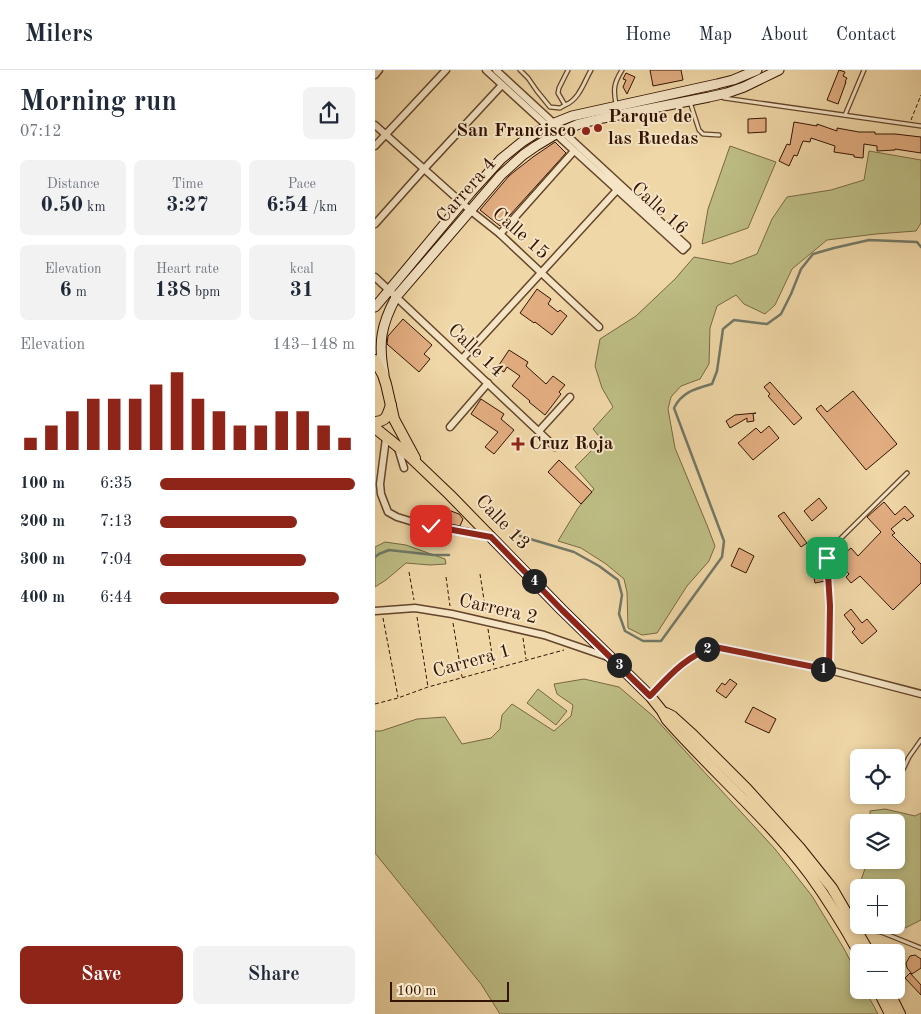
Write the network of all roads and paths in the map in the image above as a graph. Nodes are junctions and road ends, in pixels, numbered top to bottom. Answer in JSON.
{"nodes":[{"id":1,"x":379,"y":70,"type":"edge"},
{"id":2,"x":446,"y":70,"type":"edge"},
{"id":3,"x":486,"y":70,"type":"edge"},
{"id":4,"x":496,"y":70,"type":"edge"},
{"id":5,"x":521,"y":70,"type":"edge"},
{"id":6,"x":568,"y":70,"type":"edge"},
{"id":7,"x":591,"y":70,"type":"edge"},
{"id":8,"x":622,"y":70,"type":"edge"},
{"id":9,"x":757,"y":70,"type":"edge"},
{"id":10,"x":779,"y":70,"type":"edge"},
{"id":11,"x":864,"y":70,"type":"edge"},
{"id":12,"x":375,"y":75,"type":"edge"},
{"id":13,"x":502,"y":85,"type":"junction"},
{"id":14,"x":711,"y":85,"type":"junction"},
{"id":15,"x":921,"y":95,"type":"edge"},
{"id":16,"x":715,"y":96,"type":"junction"},
{"id":17,"x":690,"y":101,"type":"junction"},
{"id":18,"x":565,"y":105,"type":"junction"},
{"id":19,"x":612,"y":112,"type":"junction"},
{"id":20,"x":845,"y":115,"type":"junction"},
{"id":21,"x":550,"y":124,"type":"junction"},
{"id":22,"x":909,"y":124,"type":"junction"},
{"id":23,"x":375,"y":126,"type":"edge"},
{"id":24,"x":921,"y":126,"type":"edge"},
{"id":25,"x":559,"y":133,"type":"junction"},
{"id":26,"x":386,"y":135,"type":"junction"},
{"id":27,"x":719,"y":135,"type":"dead end"},
{"id":28,"x":375,"y":146,"type":"edge"},
{"id":29,"x":574,"y":152,"type":"junction"},
{"id":30,"x":424,"y":169,"type":"junction"},
{"id":31,"x":617,"y":190,"type":"junction"},
{"id":32,"x":462,"y":203,"type":"junction"},
{"id":33,"x":471,"y":211,"type":"junction"},
{"id":34,"x":375,"y":224,"type":"edge"},
{"id":35,"x":500,"y":234,"type":"junction"},
{"id":36,"x":541,"y":272,"type":"junction"},
{"id":37,"x":375,"y":277,"type":"edge"},
{"id":38,"x":389,"y":290,"type":"junction"},
{"id":39,"x":396,"y":297,"type":"junction"},
{"id":40,"x":377,"y":302,"type":"edge"},
{"id":41,"x":599,"y":327,"type":"dead end"},
{"id":42,"x":462,"y":359,"type":"junction"},
{"id":43,"x":375,"y":360,"type":"edge"},
{"id":44,"x":386,"y":384,"type":"junction"},
{"id":45,"x":488,"y":384,"type":"junction"},
{"id":46,"x":570,"y":397,"type":"dead end"},
{"id":47,"x":391,"y":405,"type":"junction"},
{"id":48,"x":375,"y":422,"type":"edge"},
{"id":49,"x":450,"y":427,"type":"dead end"},
{"id":50,"x":375,"y":428,"type":"edge"},
{"id":51,"x":539,"y":431,"type":"junction"},
{"id":52,"x":386,"y":438,"type":"junction"},
{"id":53,"x":398,"y":447,"type":"junction"},
{"id":54,"x":555,"y":447,"type":"dead end"},
{"id":55,"x":417,"y":463,"type":"junction"},
{"id":56,"x":404,"y":468,"type":"dead end"},
{"id":57,"x":907,"y":473,"type":"dead end"},
{"id":58,"x":491,"y":537,"type":"junction"},
{"id":59,"x":409,"y":572,"type":"dead end"},
{"id":60,"x":446,"y":578,"type":"dead end"},
{"id":61,"x":415,"y":608,"type":"junction"},
{"id":62,"x":378,"y":610,"type":"edge"},
{"id":63,"x":452,"y":614,"type":"junction"},
{"id":64,"x":522,"y":630,"type":"junction"},
{"id":65,"x":577,"y":647,"type":"junction"},
{"id":66,"x":612,"y":658,"type":"junction"},
{"id":67,"x":526,"y":659,"type":"junction"},
{"id":68,"x":829,"y":670,"type":"junction"},
{"id":69,"x":462,"y":677,"type":"junction"},
{"id":70,"x":428,"y":687,"type":"junction"},
{"id":71,"x":921,"y":694,"type":"edge"},
{"id":72,"x":650,"y":696,"type":"junction"},
{"id":73,"x":398,"y":698,"type":"junction"},
{"id":74,"x":375,"y":704,"type":"edge"},
{"id":75,"x":662,"y":711,"type":"junction"},
{"id":76,"x":921,"y":740,"type":"edge"},
{"id":77,"x":905,"y":765,"type":"edge"},
{"id":78,"x":850,"y":920,"type":"edge"},
{"id":79,"x":886,"y":934,"type":"edge"},
{"id":80,"x":854,"y":944,"type":"edge"},
{"id":81,"x":921,"y":948,"type":"edge"},
{"id":82,"x":883,"y":999,"type":"edge"},
{"id":83,"x":892,"y":999,"type":"edge"},
{"id":84,"x":890,"y":1014,"type":"edge"},
{"id":85,"x":900,"y":1014,"type":"edge"}],
"edges":[{"from":1,"to":12,"type":"street"},
{"from":2,"to":26,"type":"street"},
{"from":3,"to":13,"type":"street","name":"Calle 16"},
{"from":4,"to":21,"type":"street","name":"Calle 16"},
{"from":5,"to":18,"type":"lane"},
{"from":6,"to":18,"type":"lane"},
{"from":7,"to":18,"type":"lane"},
{"from":8,"to":19,"type":"lane"},
{"from":9,"to":14,"type":"main road","name":"Carrera 4"},
{"from":10,"to":16,"type":"main road","name":"Carrera 4"},
{"from":11,"to":20,"type":"lane"},
{"from":13,"to":21,"type":"street","name":"Calle 16"},
{"from":13,"to":30,"type":"street"},
{"from":14,"to":16,"type":"lane"},
{"from":14,"to":19,"type":"main road","name":"Carrera 4"},
{"from":15,"to":22,"type":"path"},
{"from":16,"to":17,"type":"main road","name":"Carrera 4"},
{"from":16,"to":20,"type":"lane"},
{"from":17,"to":19,"type":"main road","name":"Carrera 4"},
{"from":17,"to":27,"type":"lane"},
{"from":19,"to":21,"type":"main road","name":"Carrera 4"},
{"from":19,"to":25,"type":"main road","name":"Carrera 4"},
{"from":20,"to":22,"type":"lane"},
{"from":21,"to":25,"type":"street","name":"Calle 16"},
{"from":21,"to":32,"type":"main road","name":"Carrera 4"},
{"from":22,"to":24,"type":"lane"},
{"from":23,"to":26,"type":"street","name":"Calle 15"},
{"from":25,"to":29,"type":"street","name":"Calle 16"},
{"from":25,"to":31,"type":"street","name":"Calle 16"},
{"from":25,"to":33,"type":"main road","name":"Carrera 4"},
{"from":26,"to":28,"type":"street"},
{"from":26,"to":30,"type":"street","name":"Calle 15"},
{"from":29,"to":31,"type":"street","name":"Calle 16"},
{"from":29,"to":35,"type":"street"},
{"from":30,"to":32,"type":"street","name":"Calle 15"},
{"from":30,"to":34,"type":"street"},
{"from":31,"to":36,"type":"street"},
{"from":32,"to":33,"type":"street","name":"Calle 15"},
{"from":32,"to":38,"type":"main road","name":"Carrera 4"},
{"from":33,"to":35,"type":"street","name":"Calle 15"},
{"from":33,"to":39,"type":"main road","name":"Carrera 4"},
{"from":35,"to":36,"type":"street","name":"Calle 15"},
{"from":36,"to":41,"type":"street","name":"Calle 15"},
{"from":36,"to":42,"type":"street"},
{"from":37,"to":38,"type":"street","name":"Calle 14"},
{"from":38,"to":39,"type":"street","name":"Calle 14"},
{"from":38,"to":40,"type":"main road","name":"Carrera 4"},
{"from":39,"to":42,"type":"street","name":"Calle 14"},
{"from":39,"to":44,"type":"main road","name":"Carrera 4"},
{"from":42,"to":45,"type":"street","name":"Calle 14"},
{"from":43,"to":44,"type":"main road"},
{"from":44,"to":47,"type":"main road"},
{"from":45,"to":49,"type":"street"},
{"from":45,"to":51,"type":"street","name":"Calle 14"},
{"from":46,"to":51,"type":"street"},
{"from":47,"to":48,"type":"main road"},
{"from":47,"to":55,"type":"main road"},
{"from":50,"to":52,"type":"main road","name":"Calle 13"},
{"from":51,"to":54,"type":"street","name":"Calle 14"},
{"from":52,"to":53,"type":"main road","name":"Calle 13"},
{"from":52,"to":58,"type":"street"},
{"from":53,"to":55,"type":"main road","name":"Calle 13"},
{"from":53,"to":56,"type":"street"},
{"from":55,"to":58,"type":"main road","name":"Calle 13"},
{"from":57,"to":68,"type":"lane"},
{"from":58,"to":66,"type":"main road","name":"Calle 13"},
{"from":59,"to":61,"type":"path"},
{"from":60,"to":63,"type":"path"},
{"from":61,"to":62,"type":"street","name":"Carrera 2"},
{"from":61,"to":63,"type":"street","name":"Carrera 2"},
{"from":61,"to":70,"type":"path"},
{"from":62,"to":73,"type":"path"},
{"from":63,"to":64,"type":"street","name":"Carrera 2"},
{"from":63,"to":69,"type":"path"},
{"from":64,"to":65,"type":"street","name":"Carrera 2"},
{"from":64,"to":67,"type":"path"},
{"from":65,"to":66,"type":"street","name":"Carrera 2"},
{"from":65,"to":67,"type":"path","name":"Carrera 1"},
{"from":66,"to":72,"type":"main road","name":"Calle 13"},
{"from":67,"to":69,"type":"path","name":"Carrera 1"},
{"from":68,"to":71,"type":"street"},
{"from":68,"to":72,"type":"street"},
{"from":69,"to":70,"type":"path","name":"Carrera 1"},
{"from":70,"to":73,"type":"path","name":"Carrera 1"},
{"from":72,"to":75,"type":"main road","name":"Calle 13"},
{"from":73,"to":74,"type":"path","name":"Carrera 1"},
{"from":75,"to":78,"type":"main road"},
{"from":75,"to":80,"type":"main road"},
{"from":76,"to":77,"type":"lane"},
{"from":79,"to":81,"type":"lane"},
{"from":82,"to":84,"type":"main road"},
{"from":83,"to":85,"type":"main road"}]}
